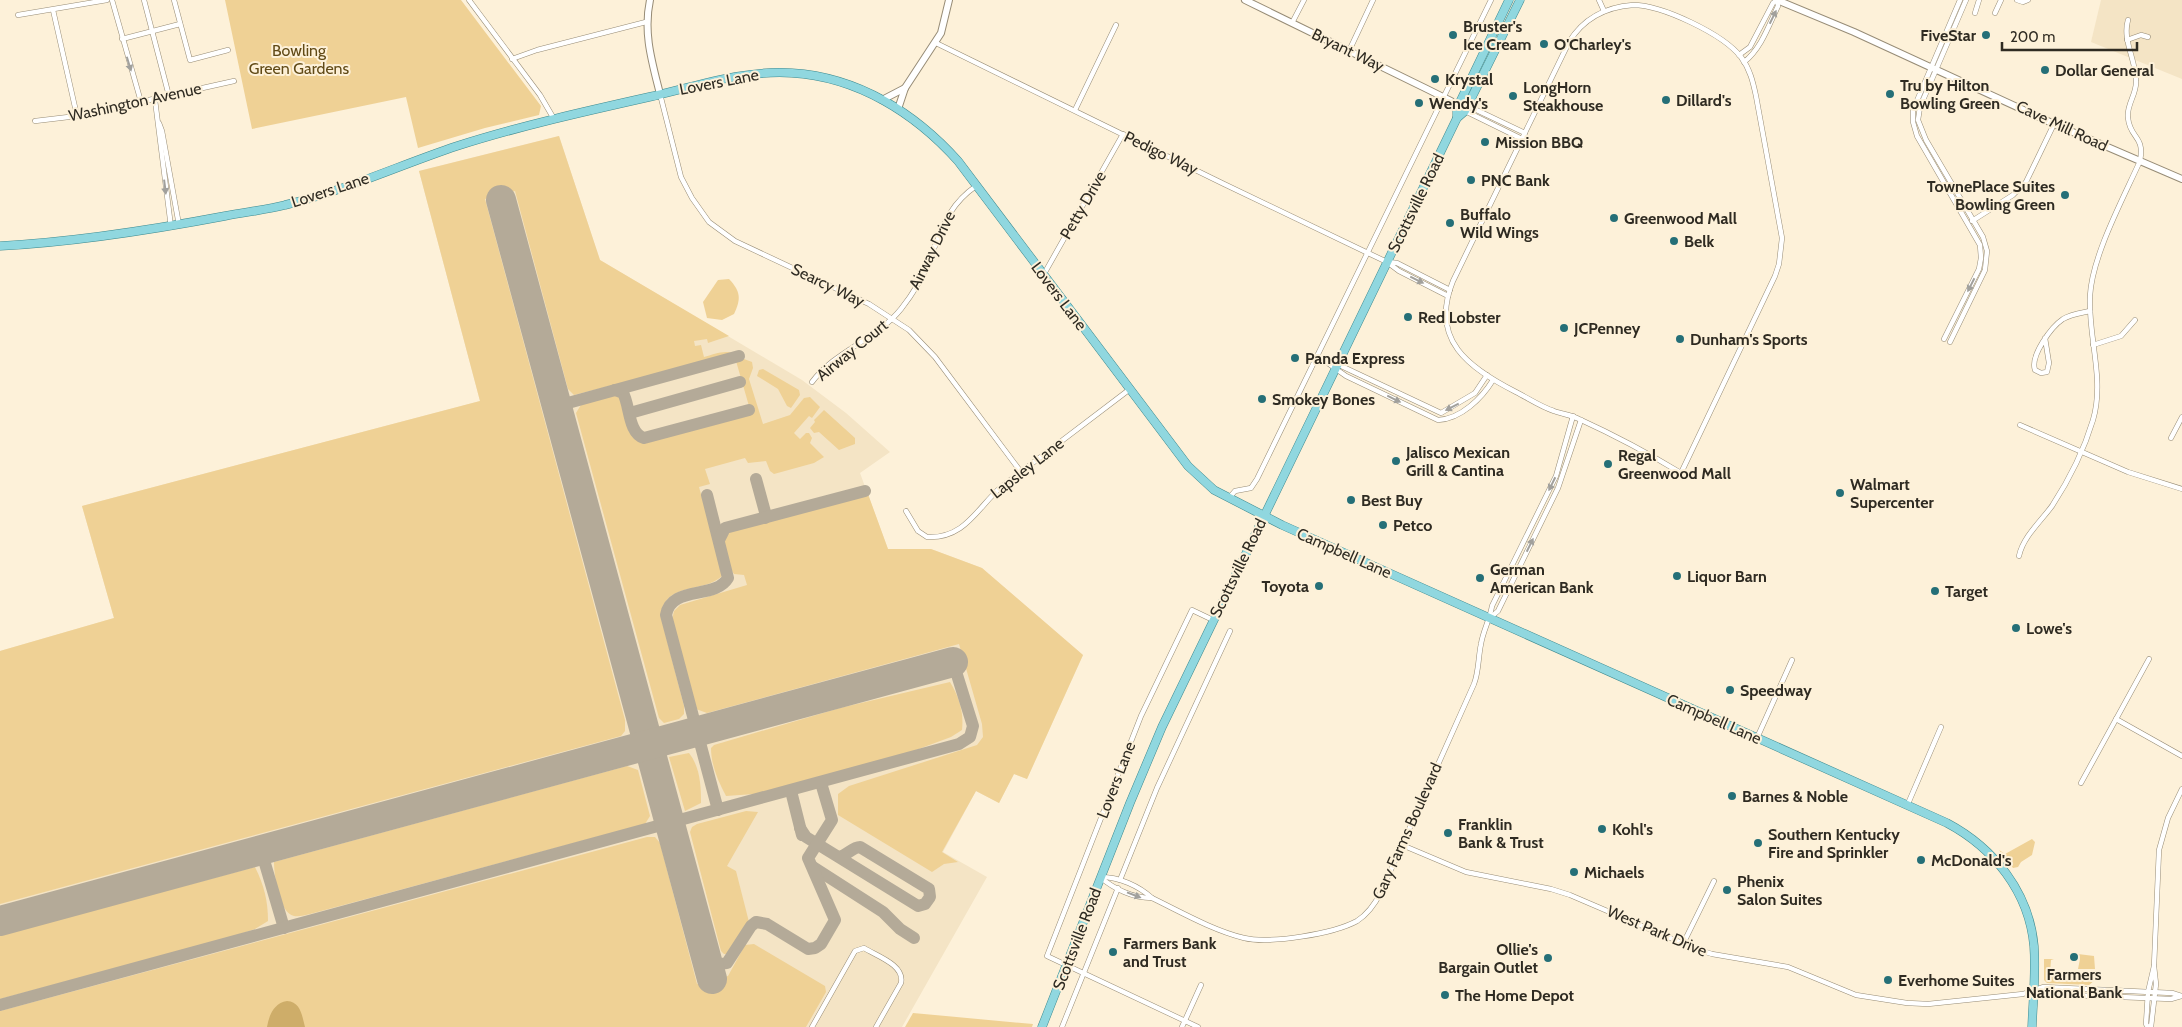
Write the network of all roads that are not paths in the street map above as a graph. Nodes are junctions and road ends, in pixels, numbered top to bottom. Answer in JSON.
{"nodes":[{"id":1,"x":107,"y":0,"type":"edge"},
{"id":2,"x":112,"y":0,"type":"edge"},
{"id":3,"x":144,"y":0,"type":"edge"},
{"id":4,"x":174,"y":0,"type":"edge"},
{"id":5,"x":469,"y":0,"type":"edge"},
{"id":6,"x":650,"y":0,"type":"edge"},
{"id":7,"x":950,"y":0,"type":"edge"},
{"id":8,"x":1245,"y":0,"type":"edge"},
{"id":9,"x":1304,"y":0,"type":"edge"},
{"id":10,"x":1373,"y":0,"type":"edge"},
{"id":11,"x":1491,"y":0,"type":"edge"},
{"id":12,"x":1509,"y":0,"type":"edge"},
{"id":13,"x":1520,"y":0,"type":"edge"},
{"id":14,"x":1599,"y":0,"type":"edge"},
{"id":15,"x":1645,"y":0,"type":"edge"},
{"id":16,"x":1777,"y":0,"type":"edge"},
{"id":17,"x":1980,"y":0,"type":"edge"},
{"id":18,"x":2000,"y":0,"type":"edge"},
{"id":19,"x":2017,"y":0,"type":"edge"},
{"id":20,"x":2028,"y":0,"type":"edge"},
{"id":21,"x":1962,"y":1,"type":"edge"},
{"id":22,"x":1642,"y":5,"type":"junction"},
{"id":23,"x":53,"y":10,"type":"junction"},
{"id":24,"x":1604,"y":11,"type":"junction"},
{"id":25,"x":1974,"y":13,"type":"dead end"},
{"id":26,"x":1996,"y":13,"type":"dead end"},
{"id":27,"x":18,"y":15,"type":"dead end"},
{"id":28,"x":2128,"y":20,"type":"dead end"},
{"id":29,"x":646,"y":22,"type":"junction"},
{"id":30,"x":180,"y":24,"type":"junction"},
{"id":31,"x":1292,"y":24,"type":"junction"},
{"id":32,"x":1116,"y":25,"type":"dead end"},
{"id":33,"x":152,"y":32,"type":"junction"},
{"id":34,"x":2148,"y":37,"type":"dead end"},
{"id":35,"x":122,"y":40,"type":"junction"},
{"id":36,"x":2127,"y":40,"type":"junction"},
{"id":37,"x":936,"y":43,"type":"junction"},
{"id":38,"x":228,"y":50,"type":"dead end"},
{"id":39,"x":1349,"y":51,"type":"junction"},
{"id":40,"x":1739,"y":55,"type":"junction"},
{"id":41,"x":512,"y":59,"type":"junction"},
{"id":42,"x":1744,"y":62,"type":"junction"},
{"id":43,"x":1934,"y":68,"type":"junction"},
{"id":44,"x":234,"y":81,"type":"dead end"},
{"id":45,"x":904,"y":88,"type":"junction"},
{"id":46,"x":660,"y":94,"type":"junction"},
{"id":47,"x":169,"y":96,"type":"junction"},
{"id":48,"x":1443,"y":97,"type":"junction"},
{"id":49,"x":155,"y":100,"type":"junction"},
{"id":50,"x":882,"y":100,"type":"junction"},
{"id":51,"x":141,"y":102,"type":"junction"},
{"id":52,"x":1462,"y":107,"type":"junction"},
{"id":53,"x":898,"y":109,"type":"junction"},
{"id":54,"x":1075,"y":110,"type":"junction"},
{"id":55,"x":77,"y":116,"type":"junction"},
{"id":56,"x":554,"y":119,"type":"junction"},
{"id":57,"x":35,"y":121,"type":"dead end"},
{"id":58,"x":158,"y":122,"type":"junction"},
{"id":59,"x":2054,"y":124,"type":"junction"},
{"id":60,"x":1922,"y":130,"type":"junction"},
{"id":61,"x":1916,"y":132,"type":"junction"},
{"id":62,"x":1525,"y":133,"type":"junction"},
{"id":63,"x":1123,"y":134,"type":"junction"},
{"id":64,"x":1522,"y":139,"type":"junction"},
{"id":65,"x":2140,"y":161,"type":"junction"},
{"id":66,"x":1945,"y":172,"type":"junction"},
{"id":67,"x":1940,"y":175,"type":"junction"},
{"id":68,"x":2182,"y":179,"type":"edge"},
{"id":69,"x":976,"y":186,"type":"junction"},
{"id":70,"x":1974,"y":220,"type":"junction"},
{"id":71,"x":1968,"y":223,"type":"junction"},
{"id":72,"x":175,"y":226,"type":"junction"},
{"id":73,"x":0,"y":246,"type":"edge"},
{"id":74,"x":1368,"y":252,"type":"junction"},
{"id":75,"x":1387,"y":262,"type":"junction"},
{"id":76,"x":1043,"y":275,"type":"junction"},
{"id":77,"x":1450,"y":290,"type":"junction"},
{"id":78,"x":1448,"y":296,"type":"junction"},
{"id":79,"x":2090,"y":312,"type":"junction"},
{"id":80,"x":892,"y":318,"type":"junction"},
{"id":81,"x":2136,"y":320,"type":"dead end"},
{"id":82,"x":2046,"y":338,"type":"junction"},
{"id":83,"x":1944,"y":339,"type":"dead end"},
{"id":84,"x":1950,"y":342,"type":"dead end"},
{"id":85,"x":2094,"y":345,"type":"junction"},
{"id":86,"x":1336,"y":367,"type":"junction"},
{"id":87,"x":1487,"y":376,"type":"junction"},
{"id":88,"x":1493,"y":380,"type":"junction"},
{"id":89,"x":812,"y":382,"type":"dead end"},
{"id":90,"x":1130,"y":389,"type":"junction"},
{"id":91,"x":1573,"y":416,"type":"junction"},
{"id":92,"x":2182,"y":417,"type":"edge"},
{"id":93,"x":1581,"y":420,"type":"junction"},
{"id":94,"x":2020,"y":424,"type":"dead end"},
{"id":95,"x":2171,"y":438,"type":"dead end"},
{"id":96,"x":2081,"y":452,"type":"junction"},
{"id":97,"x":1021,"y":472,"type":"junction"},
{"id":98,"x":2182,"y":490,"type":"edge"},
{"id":99,"x":1228,"y":499,"type":"junction"},
{"id":100,"x":906,"y":511,"type":"dead end"},
{"id":101,"x":1264,"y":516,"type":"junction"},
{"id":102,"x":2019,"y":556,"type":"dead end"},
{"id":103,"x":1490,"y":618,"type":"junction"},
{"id":104,"x":1213,"y":620,"type":"junction"},
{"id":105,"x":1230,"y":631,"type":"dead end"},
{"id":106,"x":2149,"y":659,"type":"dead end"},
{"id":107,"x":1792,"y":660,"type":"dead end"},
{"id":108,"x":2116,"y":719,"type":"junction"},
{"id":109,"x":1941,"y":727,"type":"dead end"},
{"id":110,"x":1757,"y":738,"type":"junction"},
{"id":111,"x":2182,"y":756,"type":"edge"},
{"id":112,"x":2081,"y":783,"type":"dead end"},
{"id":113,"x":2182,"y":789,"type":"edge"},
{"id":114,"x":1907,"y":806,"type":"junction"},
{"id":115,"x":1402,"y":844,"type":"junction"},
{"id":116,"x":1100,"y":877,"type":"junction"},
{"id":117,"x":1120,"y":880,"type":"junction"},
{"id":118,"x":1714,"y":881,"type":"dead end"},
{"id":119,"x":1118,"y":888,"type":"junction"},
{"id":120,"x":1152,"y":898,"type":"junction"},
{"id":121,"x":1683,"y":944,"type":"junction"},
{"id":122,"x":1066,"y":966,"type":"junction"},
{"id":123,"x":2154,"y":966,"type":"junction"},
{"id":124,"x":1084,"y":975,"type":"junction"},
{"id":125,"x":1201,"y":985,"type":"dead end"},
{"id":126,"x":2034,"y":991,"type":"junction"},
{"id":127,"x":2148,"y":992,"type":"junction"},
{"id":128,"x":2156,"y":992,"type":"junction"},
{"id":129,"x":2182,"y":996,"type":"edge"},
{"id":130,"x":2148,"y":998,"type":"junction"},
{"id":131,"x":2155,"y":998,"type":"junction"},
{"id":132,"x":1185,"y":1021,"type":"junction"},
{"id":133,"x":812,"y":1027,"type":"edge"},
{"id":134,"x":876,"y":1027,"type":"edge"},
{"id":135,"x":1042,"y":1027,"type":"edge"},
{"id":136,"x":1062,"y":1027,"type":"edge"},
{"id":137,"x":1182,"y":1027,"type":"edge"},
{"id":138,"x":1198,"y":1027,"type":"edge"},
{"id":139,"x":2032,"y":1027,"type":"edge"},
{"id":140,"x":2150,"y":1027,"type":"edge"}],
"edges":[{"from":1,"to":23,"type":"street"},
{"from":2,"to":35,"type":"street"},
{"from":3,"to":33,"type":"street"},
{"from":4,"to":30,"type":"street"},
{"from":5,"to":41,"type":"street"},
{"from":6,"to":29,"type":"main road"},
{"from":7,"to":37,"type":"main road"},
{"from":8,"to":31,"type":"main road","name":"Bryant Way"},
{"from":9,"to":31,"type":"street"},
{"from":10,"to":39,"type":"street"},
{"from":11,"to":48,"type":"street"},
{"from":12,"to":52,"type":"main road","name":"Scottsville Road"},
{"from":13,"to":52,"type":"main road","name":"Scottsville Road"},
{"from":14,"to":24,"type":"street"},
{"from":15,"to":22,"type":"street"},
{"from":16,"to":40,"type":"street"},
{"from":42,"to":16,"type":"street","one_way":true},
{"from":16,"to":43,"type":"main road","name":"Cave Mill Road"},
{"from":17,"to":25,"type":"street"},
{"from":18,"to":26,"type":"street"},
{"from":19,"to":20,"type":"street"},
{"from":21,"to":43,"type":"street"},
{"from":22,"to":24,"type":"street"},
{"from":22,"to":40,"type":"street"},
{"from":23,"to":27,"type":"street"},
{"from":23,"to":55,"type":"street"},
{"from":24,"to":62,"type":"street"},
{"from":28,"to":36,"type":"street"},
{"from":29,"to":41,"type":"street"},
{"from":29,"to":46,"type":"main road"},
{"from":30,"to":33,"type":"street"},
{"from":30,"to":38,"type":"street"},
{"from":31,"to":39,"type":"main road","name":"Bryant Way"},
{"from":32,"to":54,"type":"street"},
{"from":33,"to":35,"type":"street"},
{"from":33,"to":47,"type":"street"},
{"from":34,"to":36,"type":"street"},
{"from":35,"to":51,"type":"street","one_way":true},
{"from":36,"to":65,"type":"street"},
{"from":37,"to":45,"type":"main road"},
{"from":37,"to":54,"type":"street","name":"Pedigo Way"},
{"from":39,"to":48,"type":"main road","name":"Bryant Way"},
{"from":40,"to":42,"type":"street"},
{"from":41,"to":56,"type":"street"},
{"from":42,"to":93,"type":"street"},
{"from":43,"to":59,"type":"main road","name":"Cave Mill Road"},
{"from":43,"to":60,"type":"street"},
{"from":43,"to":61,"type":"street"},
{"from":44,"to":47,"type":"street","name":"Washington Avenue"},
{"from":45,"to":50,"type":"main road"},
{"from":45,"to":53,"type":"main road"},
{"from":46,"to":50,"type":"main road","name":"Lovers Lane"},
{"from":46,"to":56,"type":"main road","name":"Lovers Lane"},
{"from":46,"to":80,"type":"street","name":"Searcy Way"},
{"from":47,"to":49,"type":"street","name":"Washington Avenue"},
{"from":48,"to":52,"type":"main road","name":"Bryant Way"},
{"from":48,"to":74,"type":"street"},
{"from":49,"to":51,"type":"street","name":"Washington Avenue"},
{"from":49,"to":58,"type":"street"},
{"from":50,"to":53,"type":"main road","name":"Lovers Lane"},
{"from":51,"to":55,"type":"street","name":"Washington Avenue"},
{"from":52,"to":62,"type":"street","name":"Bryant Way"},
{"from":52,"to":64,"type":"street","name":"Bryant Way"},
{"from":52,"to":75,"type":"main road","name":"Scottsville Road"},
{"from":53,"to":69,"type":"main road","name":"Lovers Lane"},
{"from":54,"to":63,"type":"street","name":"Pedigo Way"},
{"from":55,"to":57,"type":"street","name":"Washington Avenue"},
{"from":56,"to":72,"type":"main road","name":"Lovers Lane"},
{"from":58,"to":72,"type":"street","one_way":true},
{"from":58,"to":72,"type":"street"},
{"from":59,"to":65,"type":"main road","name":"Cave Mill Road"},
{"from":59,"to":70,"type":"street"},
{"from":60,"to":61,"type":"street"},
{"from":60,"to":66,"type":"street"},
{"from":61,"to":67,"type":"street"},
{"from":62,"to":64,"type":"street"},
{"from":63,"to":74,"type":"street","name":"Pedigo Way"},
{"from":63,"to":76,"type":"street","name":"Petty Drive"},
{"from":64,"to":77,"type":"street"},
{"from":65,"to":68,"type":"main road","name":"Cave Mill Road"},
{"from":65,"to":79,"type":"street"},
{"from":66,"to":67,"type":"street"},
{"from":66,"to":70,"type":"street"},
{"from":67,"to":71,"type":"street"},
{"from":69,"to":76,"type":"main road","name":"Lovers Lane"},
{"from":69,"to":80,"type":"street","name":"Airway Drive"},
{"from":70,"to":71,"type":"street"},
{"from":70,"to":84,"type":"street"},
{"from":71,"to":83,"type":"street","one_way":true},
{"from":72,"to":73,"type":"main road","name":"Lovers Lane"},
{"from":74,"to":75,"type":"street","name":"Pedigo Way"},
{"from":74,"to":99,"type":"street"},
{"from":75,"to":77,"type":"street"},
{"from":75,"to":78,"type":"street","one_way":true},
{"from":75,"to":86,"type":"main road","name":"Scottsville Road"},
{"from":76,"to":90,"type":"main road","name":"Lovers Lane"},
{"from":77,"to":78,"type":"street"},
{"from":78,"to":87,"type":"street"},
{"from":79,"to":82,"type":"street"},
{"from":79,"to":85,"type":"street"},
{"from":80,"to":89,"type":"street","name":"Airway Court"},
{"from":80,"to":97,"type":"street","name":"Searcy Way"},
{"from":81,"to":85,"type":"street"},
{"from":82,"to":82,"type":"street"},
{"from":85,"to":96,"type":"street"},
{"from":87,"to":86,"type":"street","one_way":true},
{"from":86,"to":88,"type":"street","one_way":true},
{"from":86,"to":101,"type":"main road","name":"Scottsville Road"},
{"from":87,"to":88,"type":"street"},
{"from":88,"to":91,"type":"street"},
{"from":90,"to":97,"type":"street","name":"Lapsley Lane"},
{"from":90,"to":99,"type":"main road","name":"Lovers Lane"},
{"from":91,"to":93,"type":"street"},
{"from":91,"to":103,"type":"street","name":"Gary Farms Boulevard","one_way":true},
{"from":92,"to":95,"type":"street"},
{"from":103,"to":93,"type":"street","one_way":true},
{"from":94,"to":96,"type":"street"},
{"from":96,"to":98,"type":"street"},
{"from":96,"to":102,"type":"street"},
{"from":97,"to":100,"type":"street","name":"Lapsley Lane"},
{"from":99,"to":101,"type":"main road","name":"Lovers Lane"},
{"from":101,"to":103,"type":"main road","name":"Campbell Lane"},
{"from":101,"to":104,"type":"main road","name":"Scottsville Road"},
{"from":103,"to":110,"type":"main road","name":"Campbell Lane"},
{"from":103,"to":115,"type":"street","name":"Gary Farms Boulevard"},
{"from":104,"to":116,"type":"main road","name":"Scottsville Road"},
{"from":104,"to":122,"type":"street","name":"Lovers Lane"},
{"from":105,"to":117,"type":"street"},
{"from":106,"to":108,"type":"street"},
{"from":107,"to":110,"type":"street"},
{"from":108,"to":111,"type":"street"},
{"from":108,"to":112,"type":"street"},
{"from":109,"to":114,"type":"street"},
{"from":110,"to":114,"type":"main road","name":"Campbell Lane"},
{"from":113,"to":123,"type":"street"},
{"from":114,"to":126,"type":"main road","name":"Campbell Lane"},
{"from":115,"to":120,"type":"street","name":"Gary Farms Boulevard"},
{"from":115,"to":121,"type":"street","name":"West Park Drive"},
{"from":116,"to":117,"type":"street","name":"Gary Farms Boulevard"},
{"from":116,"to":119,"type":"street","name":"Gary Farms Boulevard"},
{"from":116,"to":122,"type":"main road","name":"Scottsville Road"},
{"from":117,"to":120,"type":"street","name":"Gary Farms Boulevard"},
{"from":118,"to":121,"type":"street"},
{"from":119,"to":120,"type":"street","name":"Gary Farms Boulevard","one_way":true},
{"from":119,"to":124,"type":"street"},
{"from":121,"to":126,"type":"street","name":"West Park Drive"},
{"from":122,"to":124,"type":"street"},
{"from":122,"to":135,"type":"main road","name":"Scottsville Road"},
{"from":123,"to":127,"type":"street"},
{"from":123,"to":128,"type":"street"},
{"from":124,"to":132,"type":"street"},
{"from":124,"to":136,"type":"street"},
{"from":125,"to":132,"type":"street"},
{"from":126,"to":127,"type":"street"},
{"from":126,"to":130,"type":"street"},
{"from":126,"to":139,"type":"main road","name":"Campbell Lane"},
{"from":127,"to":128,"type":"street"},
{"from":127,"to":130,"type":"street"},
{"from":128,"to":129,"type":"street"},
{"from":128,"to":131,"type":"street"},
{"from":129,"to":131,"type":"street"},
{"from":130,"to":131,"type":"street"},
{"from":130,"to":140,"type":"street"},
{"from":131,"to":140,"type":"street"},
{"from":132,"to":137,"type":"street"},
{"from":132,"to":138,"type":"street"},
{"from":133,"to":134,"type":"street"}]}
